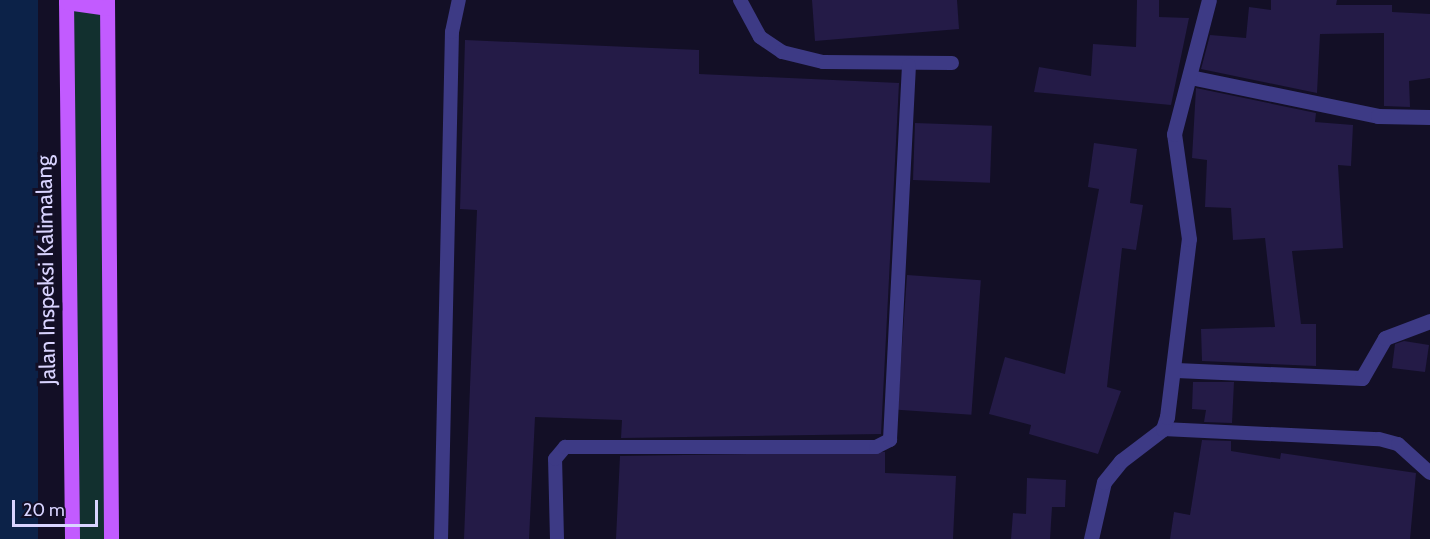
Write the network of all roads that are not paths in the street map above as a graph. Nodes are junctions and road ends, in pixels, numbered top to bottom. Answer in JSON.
{"nodes":[{"id":1,"x":459,"y":0,"type":"edge"},
{"id":2,"x":741,"y":0,"type":"edge"},
{"id":3,"x":1209,"y":0,"type":"edge"},
{"id":4,"x":66,"y":1,"type":"edge"},
{"id":5,"x":107,"y":4,"type":"edge"},
{"id":6,"x":952,"y":63,"type":"dead end"},
{"id":7,"x":909,"y":65,"type":"junction"},
{"id":8,"x":1190,"y":77,"type":"junction"},
{"id":9,"x":1430,"y":117,"type":"edge"},
{"id":10,"x":1430,"y":321,"type":"edge"},
{"id":11,"x":1176,"y":370,"type":"junction"},
{"id":12,"x":1163,"y":429,"type":"junction"},
{"id":13,"x":1430,"y":473,"type":"edge"},
{"id":14,"x":72,"y":539,"type":"edge"},
{"id":15,"x":111,"y":539,"type":"edge"},
{"id":16,"x":441,"y":539,"type":"edge"},
{"id":17,"x":556,"y":539,"type":"edge"},
{"id":18,"x":1091,"y":539,"type":"edge"}],
"edges":[{"from":1,"to":16,"type":"lane"},
{"from":2,"to":7,"type":"lane"},
{"from":3,"to":8,"type":"street"},
{"from":4,"to":5,"type":"main road"},
{"from":4,"to":14,"type":"main road","name":"Jalan Inspeksi Kalimalang"},
{"from":5,"to":15,"type":"main road"},
{"from":6,"to":7,"type":"lane"},
{"from":7,"to":17,"type":"lane"},
{"from":8,"to":9,"type":"street"},
{"from":8,"to":11,"type":"street"},
{"from":10,"to":11,"type":"street"},
{"from":11,"to":12,"type":"street"},
{"from":12,"to":13,"type":"lane"},
{"from":12,"to":18,"type":"street"}]}
